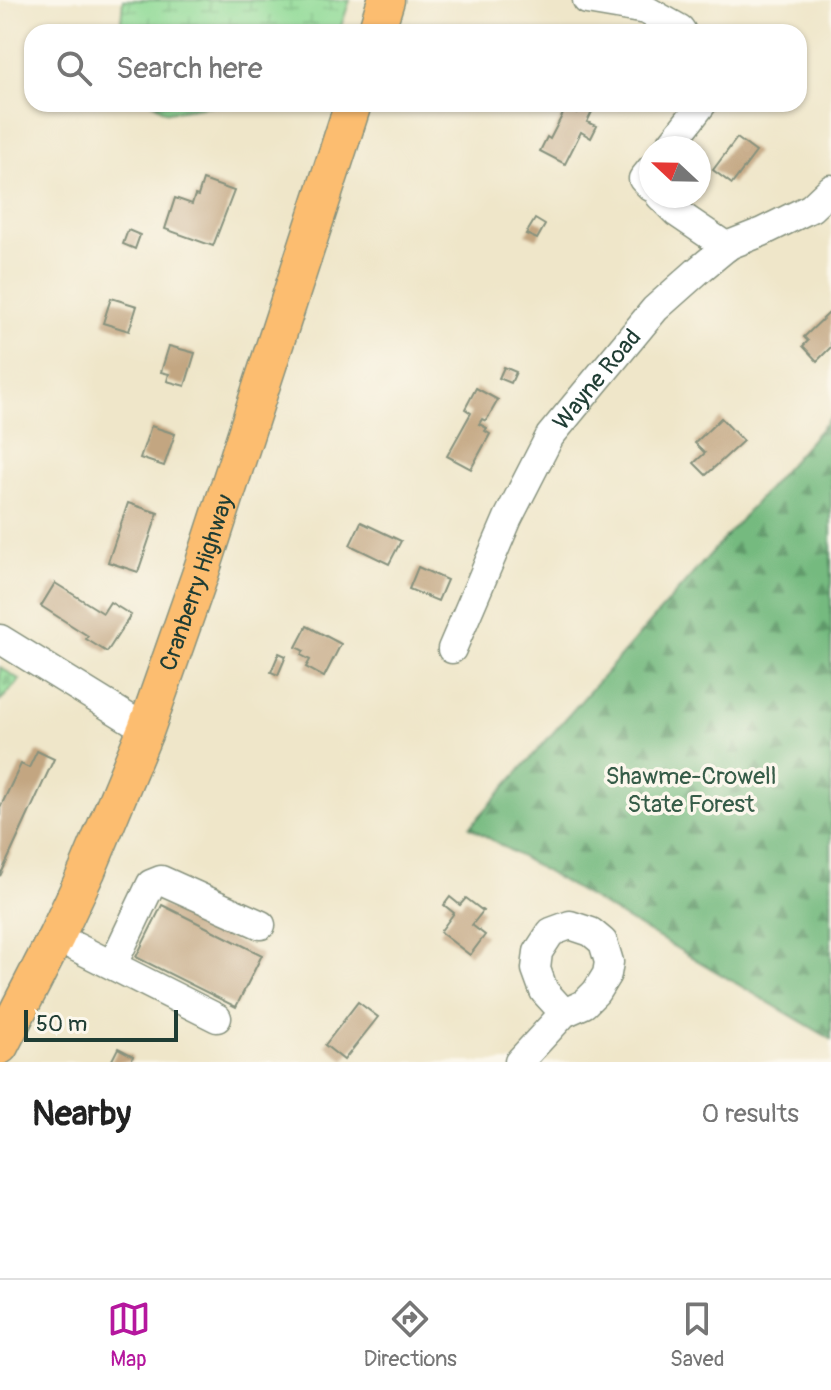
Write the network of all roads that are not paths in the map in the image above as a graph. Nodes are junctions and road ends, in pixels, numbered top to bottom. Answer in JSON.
{"nodes":[{"id":1,"x":386,"y":0,"type":"edge"},
{"id":2,"x":587,"y":0,"type":"edge"},
{"id":3,"x":378,"y":24,"type":"edge"},
{"id":4,"x":671,"y":24,"type":"edge"},
{"id":5,"x":350,"y":112,"type":"edge"},
{"id":6,"x":696,"y":112,"type":"edge"},
{"id":7,"x":677,"y":136,"type":"edge"},
{"id":8,"x":831,"y":189,"type":"edge"},
{"id":9,"x":672,"y":208,"type":"edge"},
{"id":10,"x":727,"y":247,"type":"junction"},
{"id":11,"x":0,"y":639,"type":"edge"},
{"id":12,"x":452,"y":649,"type":"dead end"},
{"id":13,"x":146,"y":729,"type":"junction"},
{"id":14,"x":261,"y":925,"type":"dead end"},
{"id":15,"x":56,"y":937,"type":"junction"},
{"id":16,"x":113,"y":964,"type":"junction"},
{"id":17,"x":564,"y":1013,"type":"dead end"},
{"id":18,"x":217,"y":1018,"type":"dead end"},
{"id":19,"x":0,"y":1046,"type":"edge"},
{"id":20,"x":519,"y":1062,"type":"edge"}],
"edges":[{"from":1,"to":3,"type":"main road"},
{"from":2,"to":4,"type":"street"},
{"from":5,"to":13,"type":"main road","name":"Cranberry Highway"},
{"from":6,"to":7,"type":"street"},
{"from":8,"to":10,"type":"street","name":"Wayne Road"},
{"from":9,"to":10,"type":"street"},
{"from":10,"to":12,"type":"street","name":"Wayne Road"},
{"from":11,"to":13,"type":"street"},
{"from":13,"to":15,"type":"main road","name":"Cranberry Highway"},
{"from":14,"to":16,"type":"street"},
{"from":15,"to":16,"type":"street"},
{"from":15,"to":19,"type":"main road","name":"Cranberry Highway"},
{"from":16,"to":18,"type":"street"},
{"from":17,"to":20,"type":"street"}]}
